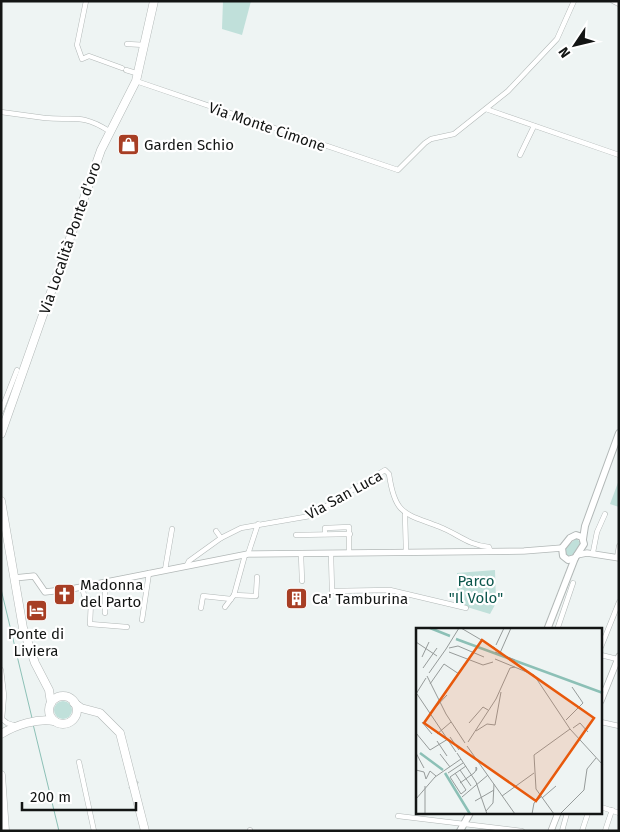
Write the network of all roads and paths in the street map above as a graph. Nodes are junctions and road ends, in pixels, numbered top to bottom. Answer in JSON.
{"nodes":[{"id":1,"x":86,"y":1,"type":"edge"},
{"id":2,"x":154,"y":1,"type":"edge"},
{"id":3,"x":574,"y":1,"type":"edge"},
{"id":4,"x":613,"y":1,"type":"edge"},
{"id":5,"x":619,"y":4,"type":"edge"},
{"id":6,"x":127,"y":44,"type":"dead end"},
{"id":7,"x":145,"y":44,"type":"junction"},
{"id":8,"x":138,"y":78,"type":"junction"},
{"id":9,"x":486,"y":109,"type":"junction"},
{"id":10,"x":1,"y":112,"type":"edge"},
{"id":11,"x":534,"y":126,"type":"junction"},
{"id":12,"x":109,"y":131,"type":"junction"},
{"id":13,"x":520,"y":155,"type":"dead end"},
{"id":14,"x":619,"y":155,"type":"edge"},
{"id":15,"x":17,"y":370,"type":"dead end"},
{"id":16,"x":1,"y":411,"type":"edge"},
{"id":17,"x":619,"y":433,"type":"edge"},
{"id":18,"x":1,"y":434,"type":"edge"},
{"id":19,"x":1,"y":501,"type":"edge"},
{"id":20,"x":405,"y":514,"type":"junction"},
{"id":21,"x":605,"y":514,"type":"dead end"},
{"id":22,"x":258,"y":524,"type":"junction"},
{"id":23,"x":585,"y":526,"type":"junction"},
{"id":24,"x":172,"y":529,"type":"dead end"},
{"id":25,"x":216,"y":531,"type":"dead end"},
{"id":26,"x":576,"y":534,"type":"junction"},
{"id":27,"x":296,"y":535,"type":"dead end"},
{"id":28,"x":221,"y":538,"type":"junction"},
{"id":29,"x":584,"y":541,"type":"junction"},
{"id":30,"x":619,"y":546,"type":"edge"},
{"id":31,"x":562,"y":548,"type":"junction"},
{"id":32,"x":490,"y":550,"type":"junction"},
{"id":33,"x":547,"y":550,"type":"junction"},
{"id":34,"x":406,"y":552,"type":"junction"},
{"id":35,"x":349,"y":553,"type":"junction"},
{"id":36,"x":596,"y":553,"type":"junction"},
{"id":37,"x":300,"y":554,"type":"junction"},
{"id":38,"x":331,"y":554,"type":"junction"},
{"id":39,"x":247,"y":555,"type":"junction"},
{"id":40,"x":576,"y":556,"type":"junction"},
{"id":41,"x":564,"y":557,"type":"junction"},
{"id":42,"x":618,"y":558,"type":"edge"},
{"id":43,"x":13,"y":564,"type":"junction"},
{"id":44,"x":187,"y":565,"type":"junction"},
{"id":45,"x":165,"y":570,"type":"junction"},
{"id":46,"x":149,"y":573,"type":"junction"},
{"id":47,"x":26,"y":576,"type":"junction"},
{"id":48,"x":566,"y":576,"type":"junction"},
{"id":49,"x":257,"y":577,"type":"dead end"},
{"id":50,"x":14,"y":578,"type":"junction"},
{"id":51,"x":302,"y":581,"type":"dead end"},
{"id":52,"x":106,"y":583,"type":"junction"},
{"id":53,"x":573,"y":583,"type":"dead end"},
{"id":54,"x":82,"y":588,"type":"junction"},
{"id":55,"x":232,"y":597,"type":"junction"},
{"id":56,"x":619,"y":602,"type":"edge"},
{"id":57,"x":225,"y":607,"type":"dead end"},
{"id":58,"x":201,"y":608,"type":"dead end"},
{"id":59,"x":466,"y":608,"type":"dead end"},
{"id":60,"x":105,"y":613,"type":"dead end"},
{"id":61,"x":617,"y":614,"type":"edge"},
{"id":62,"x":142,"y":620,"type":"dead end"},
{"id":63,"x":127,"y":627,"type":"dead end"},
{"id":64,"x":548,"y":628,"type":"edge"},
{"id":65,"x":558,"y":628,"type":"edge"},
{"id":66,"x":602,"y":645,"type":"edge"},
{"id":67,"x":602,"y":655,"type":"edge"},
{"id":68,"x":618,"y":657,"type":"edge"},
{"id":69,"x":1,"y":670,"type":"edge"},
{"id":70,"x":4,"y":683,"type":"junction"},
{"id":71,"x":1,"y":690,"type":"edge"},
{"id":72,"x":49,"y":690,"type":"junction"},
{"id":73,"x":3,"y":695,"type":"edge"},
{"id":74,"x":60,"y":697,"type":"junction"},
{"id":75,"x":602,"y":698,"type":"edge"},
{"id":76,"x":74,"y":703,"type":"junction"},
{"id":77,"x":50,"y":705,"type":"junction"},
{"id":78,"x":88,"y":710,"type":"junction"},
{"id":79,"x":75,"y":716,"type":"junction"},
{"id":80,"x":41,"y":719,"type":"junction"},
{"id":81,"x":2,"y":720,"type":"edge"},
{"id":82,"x":54,"y":721,"type":"junction"},
{"id":83,"x":602,"y":722,"type":"edge"},
{"id":84,"x":619,"y":726,"type":"edge"},
{"id":85,"x":13,"y":727,"type":"junction"},
{"id":86,"x":1,"y":728,"type":"edge"},
{"id":87,"x":1,"y":734,"type":"edge"},
{"id":88,"x":79,"y":762,"type":"dead end"},
{"id":89,"x":1,"y":775,"type":"edge"},
{"id":90,"x":602,"y":807,"type":"edge"},
{"id":91,"x":612,"y":810,"type":"junction"},
{"id":92,"x":619,"y":813,"type":"edge"},
{"id":93,"x":469,"y":814,"type":"edge"},
{"id":94,"x":558,"y":814,"type":"edge"},
{"id":95,"x":567,"y":814,"type":"edge"},
{"id":96,"x":588,"y":814,"type":"edge"},
{"id":97,"x":398,"y":816,"type":"dead end"},
{"id":98,"x":464,"y":824,"type":"junction"},
{"id":99,"x":5,"y":831,"type":"edge"},
{"id":100,"x":94,"y":831,"type":"edge"},
{"id":101,"x":145,"y":831,"type":"edge"},
{"id":102,"x":460,"y":831,"type":"edge"},
{"id":103,"x":522,"y":831,"type":"edge"},
{"id":104,"x":551,"y":831,"type":"edge"},
{"id":105,"x":562,"y":831,"type":"edge"},
{"id":106,"x":582,"y":831,"type":"edge"},
{"id":107,"x":605,"y":831,"type":"edge"}],
"edges":[{"from":1,"to":8,"type":"street","name":"Via Monte Cimone"},
{"from":2,"to":7,"type":"main road","name":"Via Località Ponte d'oro"},
{"from":3,"to":9,"type":"street"},
{"from":4,"to":5,"type":"street"},
{"from":6,"to":7,"type":"street"},
{"from":7,"to":8,"type":"main road","name":"Via Località Ponte d'oro"},
{"from":8,"to":9,"type":"street","name":"Via Monte Cimone"},
{"from":8,"to":12,"type":"main road","name":"Via Località Ponte d'oro"},
{"from":9,"to":11,"type":"street"},
{"from":10,"to":12,"type":"street"},
{"from":11,"to":13,"type":"street"},
{"from":11,"to":14,"type":"street"},
{"from":12,"to":18,"type":"main road","name":"Via Località Ponte d'oro"},
{"from":15,"to":16,"type":"street"},
{"from":17,"to":23,"type":"main road"},
{"from":19,"to":43,"type":"main road"},
{"from":20,"to":22,"type":"street","name":"Via San Luca"},
{"from":20,"to":32,"type":"street"},
{"from":20,"to":34,"type":"street"},
{"from":21,"to":36,"type":"street"},
{"from":22,"to":28,"type":"street","name":"Via San Luca"},
{"from":22,"to":39,"type":"street"},
{"from":23,"to":26,"type":"main road"},
{"from":23,"to":29,"type":"main road"},
{"from":24,"to":45,"type":"street"},
{"from":25,"to":28,"type":"street"},
{"from":26,"to":29,"type":"main road"},
{"from":26,"to":31,"type":"main road"},
{"from":27,"to":35,"type":"street"},
{"from":28,"to":44,"type":"street","name":"Via San Luca"},
{"from":29,"to":36,"type":"street"},
{"from":29,"to":40,"type":"main road"},
{"from":30,"to":42,"type":"street"},
{"from":31,"to":33,"type":"street"},
{"from":31,"to":41,"type":"main road"},
{"from":32,"to":33,"type":"street"},
{"from":32,"to":34,"type":"street"},
{"from":33,"to":41,"type":"street"},
{"from":34,"to":35,"type":"street"},
{"from":35,"to":38,"type":"street"},
{"from":36,"to":40,"type":"street"},
{"from":36,"to":42,"type":"street"},
{"from":37,"to":38,"type":"street"},
{"from":37,"to":39,"type":"street"},
{"from":37,"to":51,"type":"street"},
{"from":38,"to":59,"type":"street"},
{"from":39,"to":44,"type":"street"},
{"from":39,"to":55,"type":"street"},
{"from":40,"to":41,"type":"main road"},
{"from":40,"to":48,"type":"main road"},
{"from":41,"to":48,"type":"main road"},
{"from":43,"to":47,"type":"street"},
{"from":43,"to":50,"type":"main road"},
{"from":44,"to":45,"type":"street"},
{"from":45,"to":46,"type":"street"},
{"from":46,"to":52,"type":"street"},
{"from":46,"to":62,"type":"street"},
{"from":47,"to":50,"type":"street"},
{"from":47,"to":54,"type":"street"},
{"from":48,"to":64,"type":"main road"},
{"from":49,"to":55,"type":"street"},
{"from":50,"to":72,"type":"main road"},
{"from":52,"to":54,"type":"street"},
{"from":52,"to":60,"type":"street"},
{"from":53,"to":65,"type":"street"},
{"from":54,"to":63,"type":"street"},
{"from":55,"to":57,"type":"street"},
{"from":55,"to":58,"type":"street"},
{"from":56,"to":61,"type":"street"},
{"from":61,"to":66,"type":"street"},
{"from":67,"to":68,"type":"street"},
{"from":68,"to":75,"type":"street"},
{"from":69,"to":70,"type":"street"},
{"from":70,"to":71,"type":"street"},
{"from":70,"to":73,"type":"street"},
{"from":72,"to":74,"type":"main road"},
{"from":72,"to":77,"type":"main road"},
{"from":73,"to":81,"type":"street"},
{"from":74,"to":76,"type":"main road"},
{"from":74,"to":77,"type":"main road"},
{"from":76,"to":78,"type":"main road"},
{"from":76,"to":79,"type":"main road"},
{"from":77,"to":80,"type":"main road"},
{"from":77,"to":82,"type":"main road"},
{"from":78,"to":79,"type":"main road"},
{"from":78,"to":101,"type":"main road"},
{"from":79,"to":82,"type":"main road"},
{"from":80,"to":82,"type":"main road"},
{"from":80,"to":85,"type":"main road"},
{"from":81,"to":85,"type":"street"},
{"from":83,"to":84,"type":"street"},
{"from":85,"to":86,"type":"main road"},
{"from":85,"to":87,"type":"main road"},
{"from":88,"to":100,"type":"street"},
{"from":89,"to":99,"type":"main road"},
{"from":90,"to":91,"type":"street"},
{"from":91,"to":92,"type":"street"},
{"from":91,"to":107,"type":"street"},
{"from":93,"to":98,"type":"main road"},
{"from":94,"to":104,"type":"street"},
{"from":95,"to":105,"type":"street"},
{"from":96,"to":106,"type":"street"},
{"from":97,"to":98,"type":"street"},
{"from":98,"to":102,"type":"main road"},
{"from":98,"to":103,"type":"street"}]}
